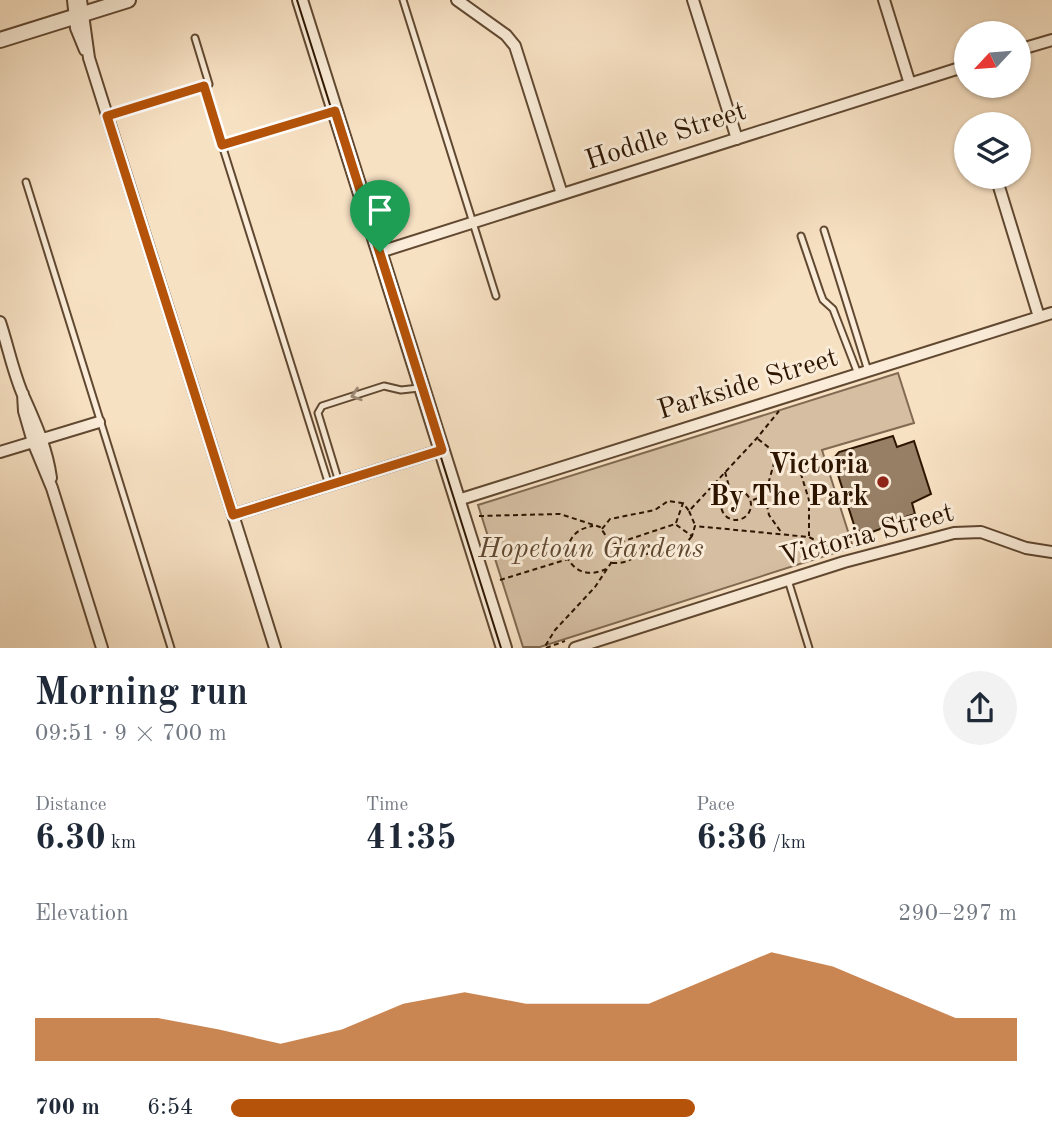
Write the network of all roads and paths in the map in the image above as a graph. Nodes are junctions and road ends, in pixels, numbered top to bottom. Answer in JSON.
{"nodes":[{"id":1,"x":73,"y":0,"type":"edge"},
{"id":2,"x":128,"y":0,"type":"edge"},
{"id":3,"x":300,"y":0,"type":"edge"},
{"id":4,"x":403,"y":0,"type":"edge"},
{"id":5,"x":457,"y":0,"type":"edge"},
{"id":6,"x":693,"y":0,"type":"edge"},
{"id":7,"x":884,"y":0,"type":"edge"},
{"id":8,"x":80,"y":10,"type":"edge"},
{"id":9,"x":195,"y":38,"type":"dead end"},
{"id":10,"x":0,"y":40,"type":"edge"},
{"id":11,"x":1052,"y":40,"type":"edge"},
{"id":12,"x":1031,"y":46,"type":"edge"},
{"id":13,"x":954,"y":70,"type":"edge"},
{"id":14,"x":910,"y":84,"type":"junction"},
{"id":15,"x":204,"y":86,"type":"junction"},
{"id":16,"x":335,"y":111,"type":"junction"},
{"id":17,"x":107,"y":116,"type":"junction"},
{"id":18,"x":737,"y":139,"type":"junction"},
{"id":19,"x":222,"y":145,"type":"junction"},
{"id":20,"x":26,"y":182,"type":"dead end"},
{"id":21,"x":1000,"y":189,"type":"edge"},
{"id":22,"x":562,"y":194,"type":"junction"},
{"id":23,"x":473,"y":223,"type":"junction"},
{"id":24,"x":824,"y":230,"type":"dead end"},
{"id":25,"x":801,"y":236,"type":"dead end"},
{"id":26,"x":380,"y":252,"type":"junction"},
{"id":27,"x":496,"y":296,"type":"dead end"},
{"id":28,"x":1052,"y":313,"type":"edge"},
{"id":29,"x":1039,"y":317,"type":"junction"},
{"id":30,"x":0,"y":321,"type":"edge"},
{"id":31,"x":863,"y":373,"type":"junction"},
{"id":32,"x":422,"y":387,"type":"junction"},
{"id":33,"x":781,"y":408,"type":"dead end"},
{"id":34,"x":99,"y":422,"type":"junction"},
{"id":35,"x":757,"y":438,"type":"junction"},
{"id":36,"x":37,"y":441,"type":"junction"},
{"id":37,"x":442,"y":450,"type":"junction"},
{"id":38,"x":0,"y":452,"type":"edge"},
{"id":39,"x":777,"y":454,"type":"junction"},
{"id":40,"x":724,"y":471,"type":"junction"},
{"id":41,"x":334,"y":484,"type":"junction"},
{"id":42,"x":730,"y":490,"type":"junction"},
{"id":43,"x":765,"y":495,"type":"junction"},
{"id":44,"x":458,"y":500,"type":"junction"},
{"id":45,"x":752,"y":500,"type":"junction"},
{"id":46,"x":683,"y":503,"type":"junction"},
{"id":47,"x":690,"y":511,"type":"junction"},
{"id":48,"x":233,"y":515,"type":"junction"},
{"id":49,"x":479,"y":516,"type":"dead end"},
{"id":50,"x":675,"y":524,"type":"junction"},
{"id":51,"x":595,"y":526,"type":"junction"},
{"id":52,"x":695,"y":526,"type":"junction"},
{"id":53,"x":601,"y":530,"type":"junction"},
{"id":54,"x":782,"y":534,"type":"junction"},
{"id":55,"x":692,"y":536,"type":"junction"},
{"id":56,"x":809,"y":537,"type":"junction"},
{"id":57,"x":611,"y":545,"type":"junction"},
{"id":58,"x":1052,"y":552,"type":"edge"},
{"id":59,"x":839,"y":553,"type":"dead end"},
{"id":60,"x":568,"y":559,"type":"junction"},
{"id":61,"x":611,"y":563,"type":"junction"},
{"id":62,"x":607,"y":568,"type":"junction"},
{"id":63,"x":500,"y":580,"type":"dead end"},
{"id":64,"x":788,"y":580,"type":"junction"},
{"id":65,"x":574,"y":643,"type":"edge"},
{"id":66,"x":102,"y":648,"type":"edge"},
{"id":67,"x":171,"y":648,"type":"edge"},
{"id":68,"x":275,"y":648,"type":"edge"},
{"id":69,"x":504,"y":648,"type":"edge"},
{"id":70,"x":545,"y":648,"type":"edge"},
{"id":71,"x":809,"y":648,"type":"edge"}],
"edges":[{"from":1,"to":8,"type":"street"},
{"from":2,"to":8,"type":"street"},
{"from":3,"to":16,"type":"street"},
{"from":4,"to":23,"type":"lane"},
{"from":5,"to":22,"type":"street"},
{"from":6,"to":18,"type":"street"},
{"from":7,"to":14,"type":"street"},
{"from":8,"to":10,"type":"street"},
{"from":8,"to":17,"type":"street"},
{"from":9,"to":15,"type":"lane"},
{"from":11,"to":12,"type":"street"},
{"from":13,"to":14,"type":"street","name":"Hoddle Street"},
{"from":14,"to":18,"type":"street","name":"Hoddle Street"},
{"from":15,"to":17,"type":"lane"},
{"from":15,"to":19,"type":"lane"},
{"from":16,"to":19,"type":"lane"},
{"from":16,"to":26,"type":"street"},
{"from":17,"to":48,"type":"street"},
{"from":18,"to":22,"type":"street","name":"Hoddle Street"},
{"from":19,"to":41,"type":"lane"},
{"from":20,"to":34,"type":"lane"},
{"from":21,"to":29,"type":"street"},
{"from":22,"to":23,"type":"street","name":"Hoddle Street"},
{"from":23,"to":26,"type":"street","name":"Hoddle Street"},
{"from":23,"to":27,"type":"lane"},
{"from":24,"to":31,"type":"lane"},
{"from":25,"to":31,"type":"lane"},
{"from":26,"to":32,"type":"street"},
{"from":28,"to":29,"type":"street","name":"Parkside Street"},
{"from":29,"to":31,"type":"street","name":"Parkside Street"},
{"from":30,"to":36,"type":"street"},
{"from":31,"to":44,"type":"street","name":"Parkside Street"},
{"from":32,"to":37,"type":"street"},
{"from":32,"to":41,"type":"lane","one_way":true},
{"from":33,"to":35,"type":"path"},
{"from":34,"to":36,"type":"street"},
{"from":34,"to":67,"type":"lane"},
{"from":35,"to":39,"type":"path"},
{"from":35,"to":40,"type":"path"},
{"from":36,"to":38,"type":"street"},
{"from":36,"to":66,"type":"street"},
{"from":37,"to":41,"type":"street"},
{"from":37,"to":44,"type":"street"},
{"from":39,"to":43,"type":"path"},
{"from":39,"to":56,"type":"path"},
{"from":40,"to":42,"type":"path"},
{"from":40,"to":47,"type":"path"},
{"from":41,"to":48,"type":"street"},
{"from":42,"to":45,"type":"path"},
{"from":42,"to":45,"type":"path"},
{"from":43,"to":45,"type":"path"},
{"from":43,"to":54,"type":"path"},
{"from":44,"to":69,"type":"street"},
{"from":46,"to":47,"type":"path"},
{"from":46,"to":50,"type":"path"},
{"from":46,"to":53,"type":"path"},
{"from":47,"to":52,"type":"path"},
{"from":48,"to":68,"type":"street"},
{"from":49,"to":51,"type":"path"},
{"from":50,"to":55,"type":"path"},
{"from":50,"to":57,"type":"path"},
{"from":51,"to":53,"type":"path"},
{"from":51,"to":60,"type":"path"},
{"from":52,"to":54,"type":"path"},
{"from":52,"to":55,"type":"path"},
{"from":53,"to":57,"type":"path"},
{"from":54,"to":56,"type":"path"},
{"from":55,"to":61,"type":"path"},
{"from":56,"to":59,"type":"path"},
{"from":57,"to":61,"type":"path"},
{"from":58,"to":64,"type":"street","name":"Victoria Street"},
{"from":60,"to":62,"type":"path"},
{"from":60,"to":63,"type":"path"},
{"from":61,"to":62,"type":"path"},
{"from":62,"to":70,"type":"path"},
{"from":64,"to":65,"type":"street","name":"Victoria Street"},
{"from":64,"to":71,"type":"lane"},
{"from":65,"to":70,"type":"path"}]}
